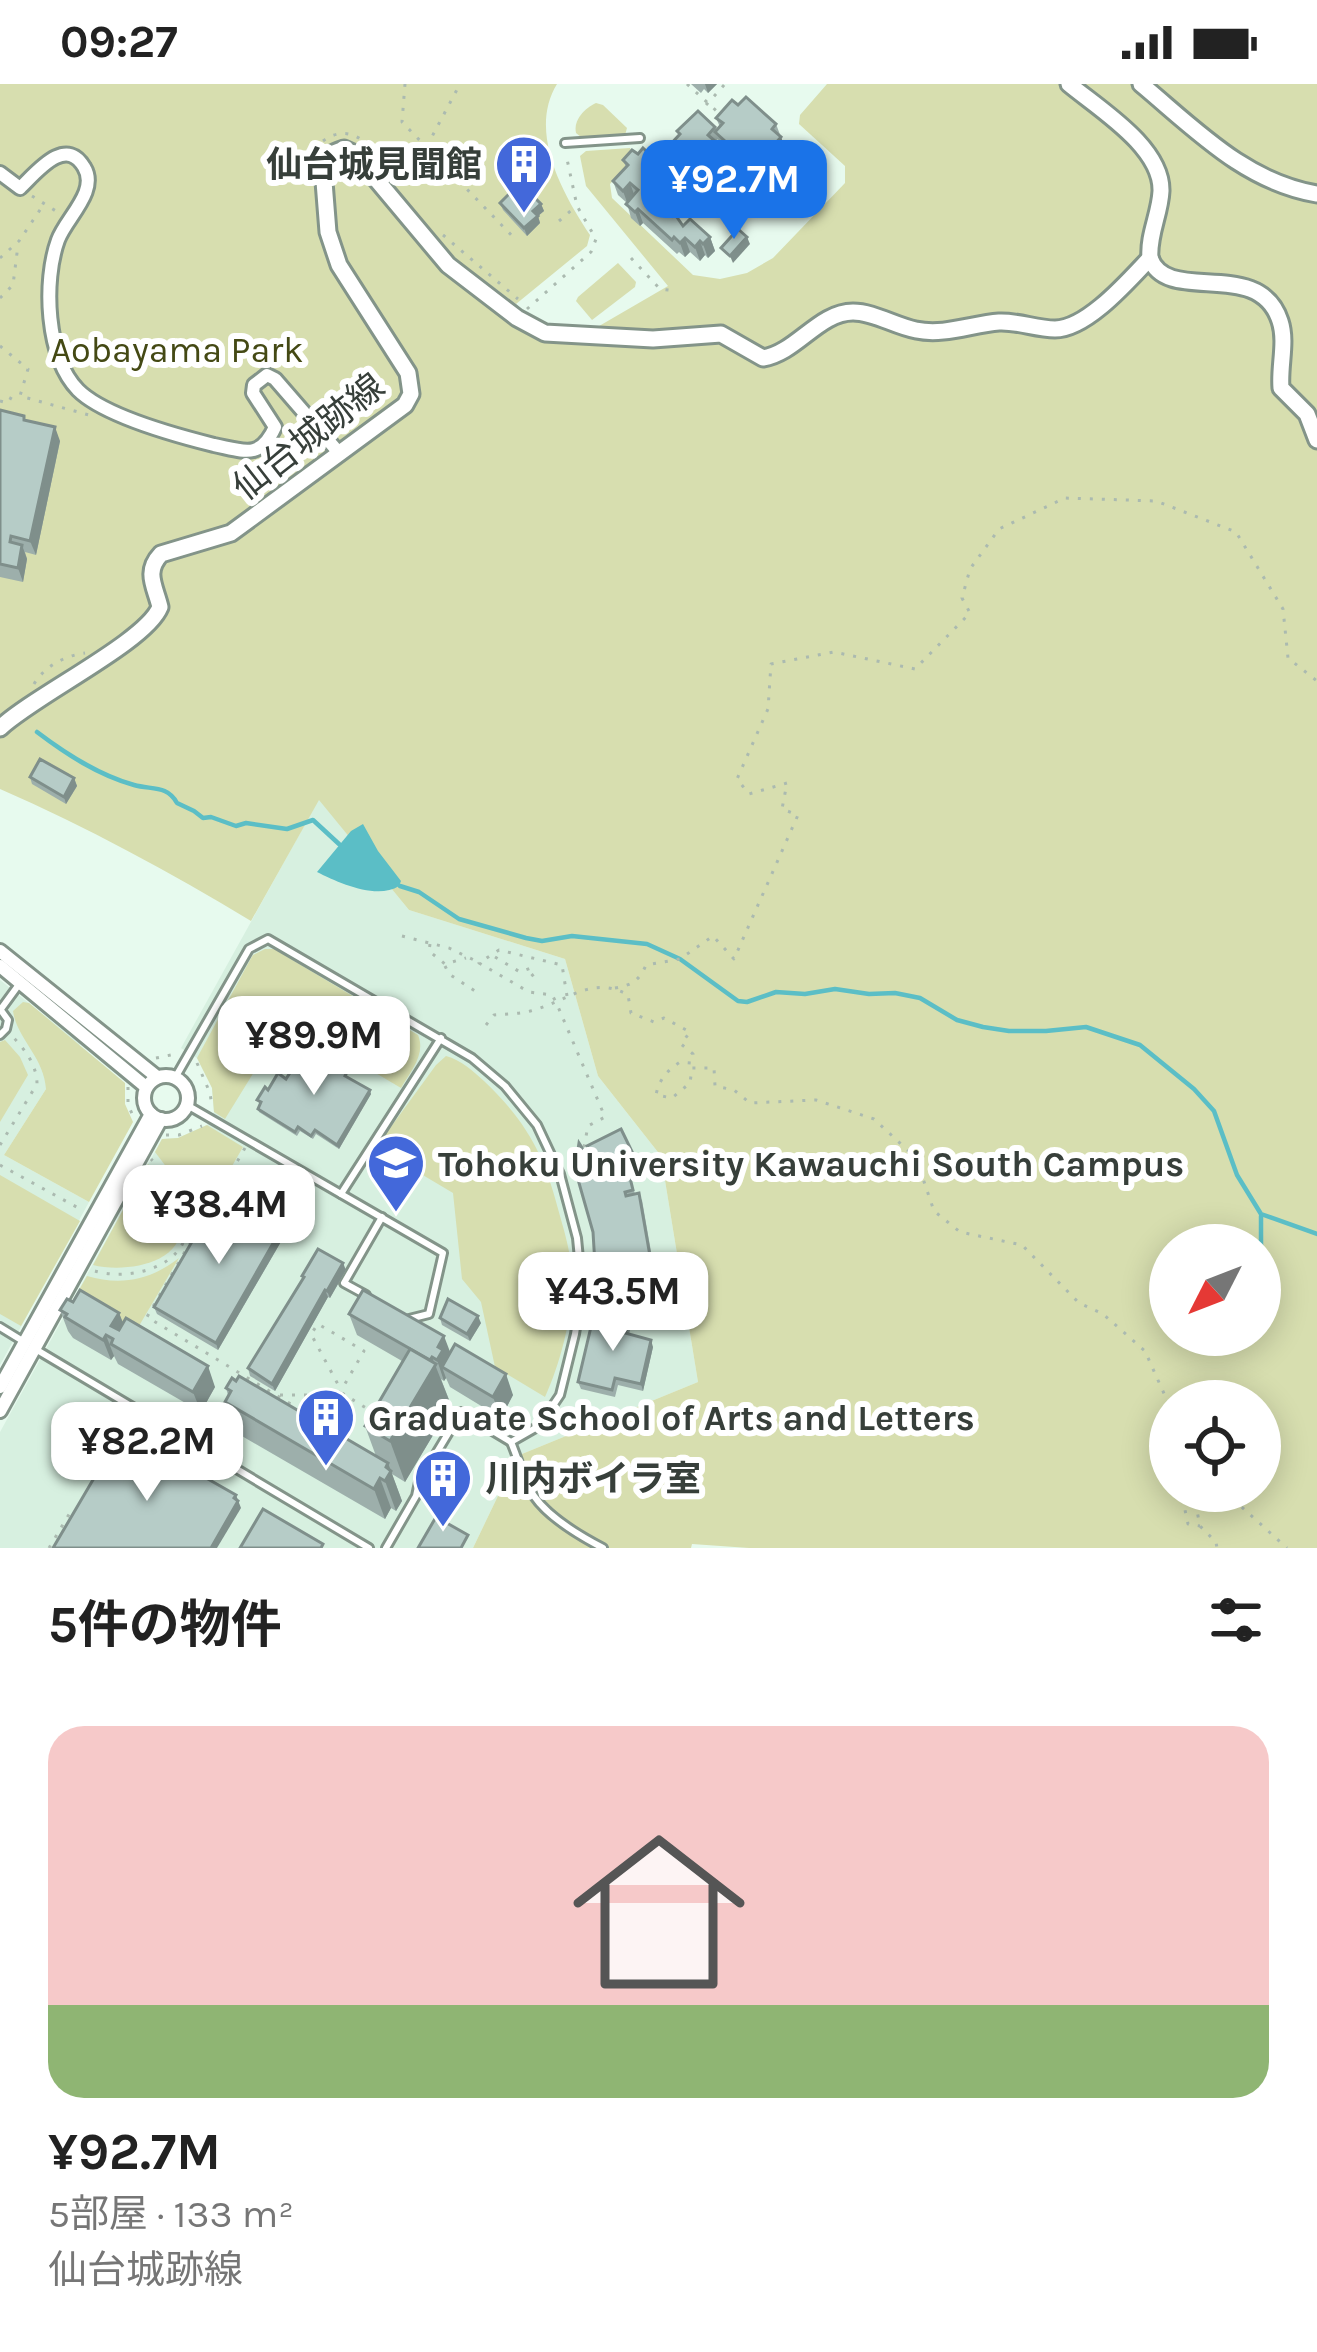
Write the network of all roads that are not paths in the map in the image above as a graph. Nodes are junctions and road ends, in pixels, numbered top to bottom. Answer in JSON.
{"nodes":[{"id":1,"x":1069,"y":84,"type":"edge"},
{"id":2,"x":1141,"y":84,"type":"edge"},
{"id":3,"x":640,"y":138,"type":"dead end"},
{"id":4,"x":565,"y":143,"type":"dead end"},
{"id":5,"x":0,"y":173,"type":"edge"},
{"id":6,"x":1317,"y":194,"type":"edge"},
{"id":7,"x":1150,"y":258,"type":"junction"},
{"id":8,"x":1317,"y":440,"type":"edge"},
{"id":9,"x":340,"y":454,"type":"junction"},
{"id":10,"x":0,"y":728,"type":"edge"},
{"id":11,"x":0,"y":951,"type":"edge"},
{"id":12,"x":0,"y":966,"type":"edge"},
{"id":13,"x":20,"y":983,"type":"junction"},
{"id":14,"x":0,"y":1009,"type":"edge"},
{"id":15,"x":3,"y":1032,"type":"edge"},
{"id":16,"x":441,"y":1037,"type":"junction"},
{"id":17,"x":175,"y":1078,"type":"junction"},
{"id":18,"x":152,"y":1082,"type":"junction"},
{"id":19,"x":187,"y":1105,"type":"junction"},
{"id":20,"x":156,"y":1117,"type":"junction"},
{"id":21,"x":341,"y":1194,"type":"junction"},
{"id":22,"x":382,"y":1217,"type":"junction"},
{"id":23,"x":377,"y":1302,"type":"edge"},
{"id":24,"x":394,"y":1311,"type":"edge"},
{"id":25,"x":0,"y":1327,"type":"edge"},
{"id":26,"x":30,"y":1345,"type":"junction"},
{"id":27,"x":0,"y":1388,"type":"edge"},
{"id":28,"x":0,"y":1411,"type":"edge"},
{"id":29,"x":511,"y":1442,"type":"junction"},
{"id":30,"x":352,"y":1538,"type":"junction"},
{"id":31,"x":347,"y":1548,"type":"edge"},
{"id":32,"x":369,"y":1548,"type":"edge"},
{"id":33,"x":386,"y":1548,"type":"edge"},
{"id":34,"x":603,"y":1548,"type":"edge"}],
"edges":[{"from":1,"to":7,"type":"street"},
{"from":2,"to":6,"type":"street"},
{"from":3,"to":4,"type":"lane"},
{"from":5,"to":9,"type":"street"},
{"from":7,"to":8,"type":"street"},
{"from":7,"to":9,"type":"street","name":"仙台城跡線"},
{"from":9,"to":10,"type":"street","name":"仙台城跡線"},
{"from":11,"to":18,"type":"street"},
{"from":12,"to":13,"type":"street"},
{"from":13,"to":14,"type":"lane"},
{"from":13,"to":18,"type":"street"},
{"from":14,"to":15,"type":"lane"},
{"from":16,"to":17,"type":"lane"},
{"from":16,"to":21,"type":"lane"},
{"from":16,"to":29,"type":"lane"},
{"from":17,"to":18,"type":"street"},
{"from":17,"to":19,"type":"street"},
{"from":18,"to":20,"type":"street"},
{"from":19,"to":20,"type":"street"},
{"from":19,"to":21,"type":"lane"},
{"from":20,"to":26,"type":"street"},
{"from":21,"to":22,"type":"lane"},
{"from":22,"to":23,"type":"lane"},
{"from":22,"to":24,"type":"lane"},
{"from":25,"to":26,"type":"lane"},
{"from":26,"to":27,"type":"street"},
{"from":26,"to":28,"type":"street"},
{"from":26,"to":30,"type":"lane"},
{"from":29,"to":33,"type":"lane"},
{"from":29,"to":34,"type":"lane"},
{"from":30,"to":31,"type":"lane"},
{"from":30,"to":32,"type":"lane"}]}
